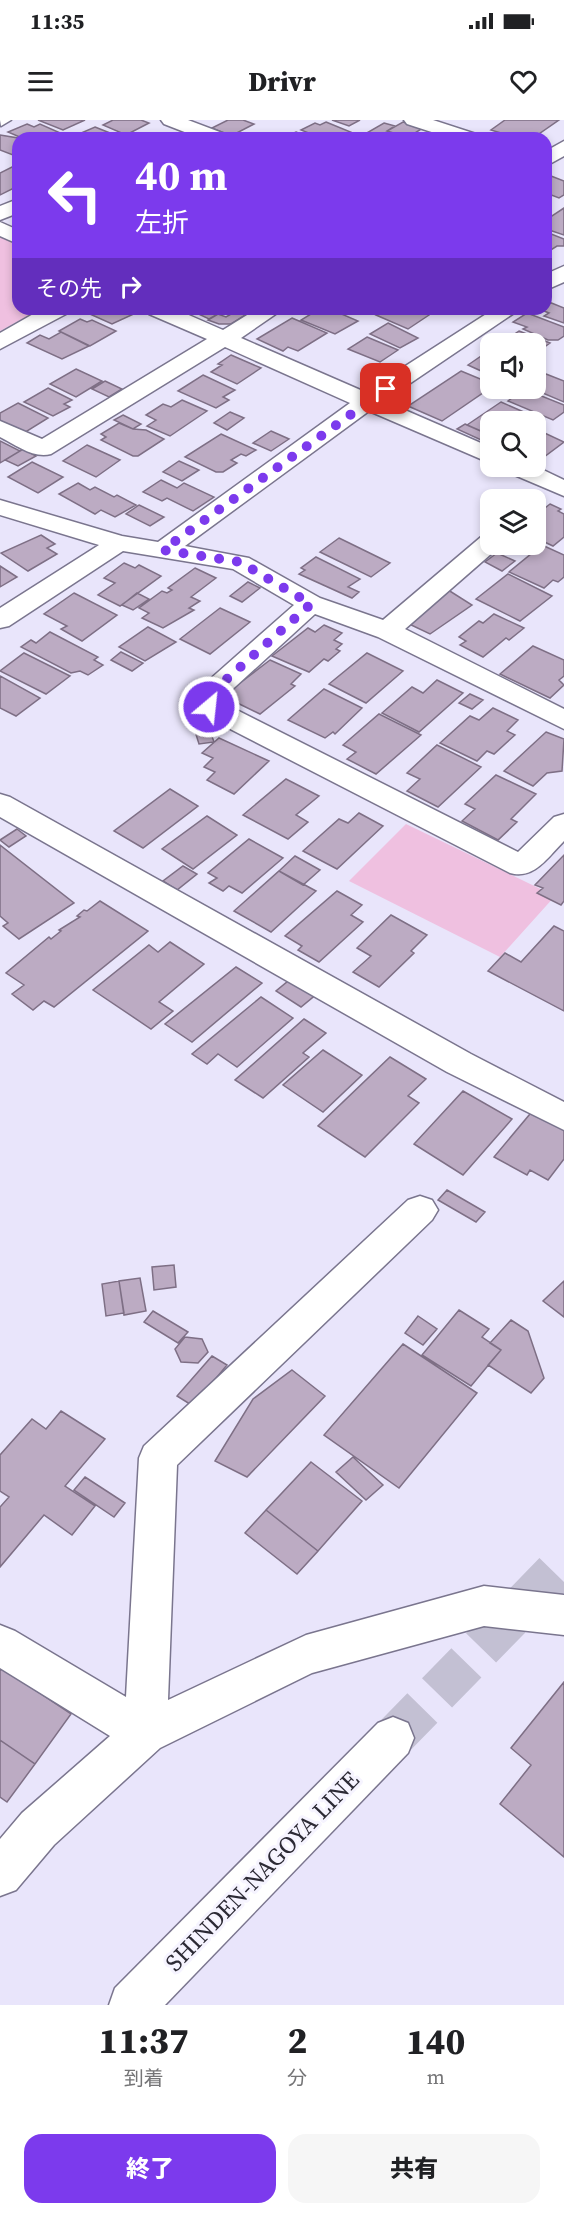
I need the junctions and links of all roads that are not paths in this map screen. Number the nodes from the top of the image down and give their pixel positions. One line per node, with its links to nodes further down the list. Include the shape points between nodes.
1 (414, 120): 4 (street)
2 (169, 125): 3 (street)
3 (195, 132)
4 (451, 132)
5 (564, 147): 6 (street)
6 (552, 157)
7 (47, 315): 12 (street)
8 (171, 315): 11 (street)
9 (262, 315): 11 (street)
10 (500, 315): 13 (street)
11 (224, 338): 13 (street); 14 (street, via 42,449)
12 (0, 342)
13 (368, 401): 15 (street); 21 (street)
14 (0, 428)
15 (480, 451)
16 (543, 477): 17 (street)
17 (562, 484): 18 (street)
18 (546, 496)
19 (0, 507): 20 (street)
20 (119, 543): 21 (street); 24 (street)
21 (163, 550): 23 (street, via 240,562)
22 (480, 551): 25 (street)
23 (311, 604): 25 (street); 28 (street, via 210,694 209,707 521,866)
24 (0, 620)
25 (387, 631): 26 (street)
26 (564, 720)
27 (0, 804): 29 (street, via 459,1063)
28 (564, 824)
29 (564, 1117)
30 (420, 1210): 33 (street, via 158,1458)
31 (564, 1615): 33 (street, via 483,1606 317,1652)
32 (0, 1645): 33 (street)
33 (145, 1732): 35 (street, via 38,1829)
34 (393, 1738): 36 (street, SHINDEN-NAGOYA LINE)
35 (0, 1874)
36 (132, 2005)

